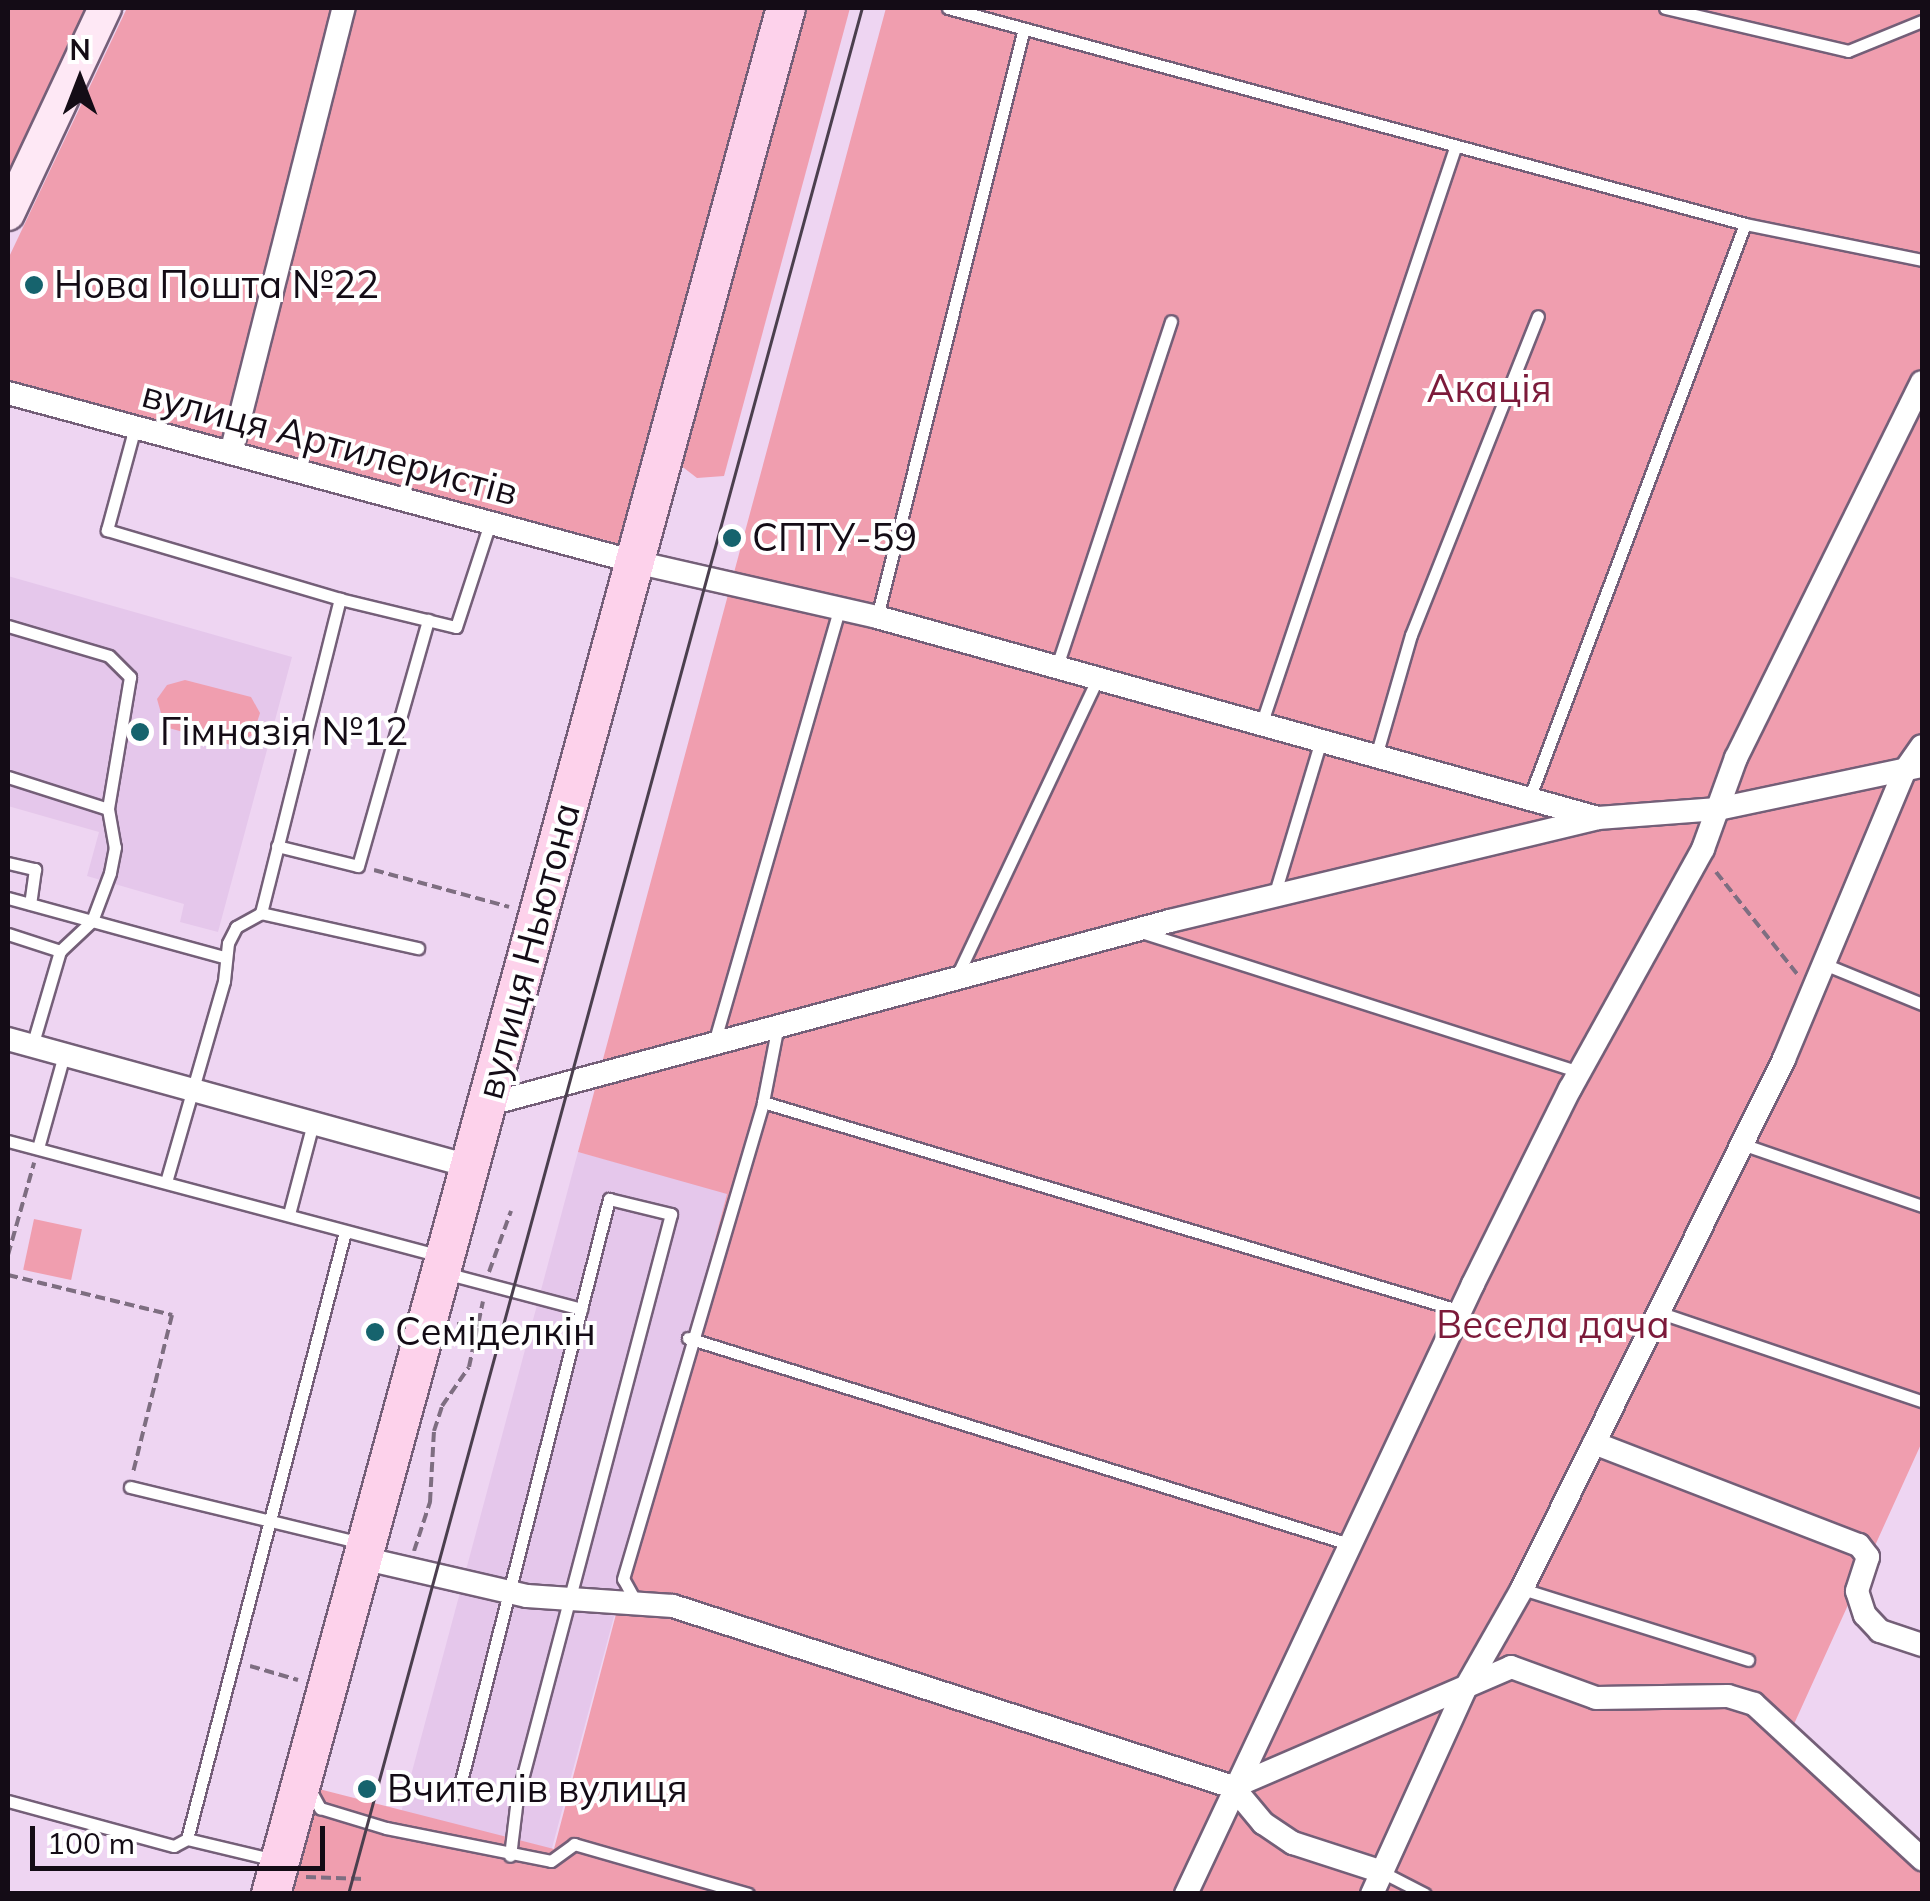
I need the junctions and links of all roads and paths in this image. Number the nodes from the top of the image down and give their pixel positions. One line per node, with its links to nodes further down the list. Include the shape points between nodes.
1 (105, 8): 9 (street)
2 (344, 8): 17 (street)
3 (786, 8): 19 (main road, вулиця Ньютона)
4 (948, 8): 7 (lane)
5 (1665, 8): 6 (lane, via 1848,52)
6 (1922, 21)
7 (1023, 32): 8 (lane); 22 (lane)
8 (1455, 148): 10 (lane); 27 (lane)
9 (8, 214)
10 (1745, 224): 11 (lane); 33 (lane)
11 (1922, 260)
12 (1538, 316): 30 (lane, via 1411,635)
13 (1171, 321): 25 (lane)
14 (1922, 382): 34 (street, via 1736,758)
15 (8, 392): 16 (street, вулиця Артилеристів)
16 (135, 427): 17 (street, вулиця Артилеристів); 20 (lane, via 108,530)
17 (232, 453): 18 (street, вулиця Артилеристів)
18 (490, 523): 19 (street, вулиця Артилеристів); 23 (lane, via 456,626)
19 (635, 562): 21 (street, вулиця Артилеристів); 45 (main road, вулиця Ньютона)
20 (340, 599): 23 (lane); 37 (lane)
21 (839, 609): 22 (street, вулиця Артилеристів); 58 (lane)
22 (877, 617): 25 (street, вулиця Артилеристів)
23 (428, 620): 40 (lane)
24 (8, 626): 35 (lane, via 109,656 128,672)
25 (1057, 666): 26 (street, вулиця Артилеристів)
26 (1098, 678): 27 (street, вулиця Артилеристів); 53 (lane)
27 (1262, 722): 28 (street, вулиця Артилеристів)
28 (1320, 740): 30 (street, вулиця Артилеристів); 41 (lane)
29 (1922, 746): 31 (street)
30 (1376, 756): 33 (street, вулиця Артилеристів)
31 (1914, 768): 34 (street); 52 (street)
32 (8, 777): 35 (lane)
33 (1529, 799): 36 (street, вулиця Артилеристів)
34 (1718, 808): 36 (street); 38 (street)
35 (108, 810): 46 (lane, via 115,847)
36 (1598, 818): 41 (street)
37 (277, 846): 40 (lane); 44 (lane)
38 (1703, 850): 54 (path, via 1798,976); 61 (street)
39 (8, 863): 43 (lane, via 35,869)
40 (358, 866): 45 (path)
41 (1274, 896): 47 (street)
42 (8, 898): 43 (lane)
43 (30, 904): 46 (lane)
44 (261, 914): 49 (lane); 51 (lane, via 236,927)
45 (538, 914): 64 (main road, вулиця Ньютона)
46 (92, 921): 50 (lane); 51 (lane)
47 (1135, 930): 53 (street); 61 (lane)
48 (8, 934): 50 (lane)
49 (418, 948)
50 (60, 951): 59 (lane)
51 (224, 957): 62 (lane, via 224,981)
52 (1824, 964): 54 (street); 55 (lane)
53 (956, 978): 56 (street)
54 (1808, 1002): 67 (street)
55 (1922, 1004)
56 (778, 1026): 58 (street); 63 (lane)
57 (8, 1039): 59 (street)
58 (714, 1043): 64 (street)
59 (32, 1046): 60 (street)
60 (64, 1055): 62 (street); 68 (lane)
61 (1580, 1072): 80 (street)
62 (195, 1091): 65 (street); 70 (lane)
63 (762, 1102): 80 (lane); 82 (lane)
64 (486, 1105): 69 (main road, вулиця Ньютона)
65 (314, 1123): 69 (street); 73 (lane)
66 (8, 1140): 68 (lane)
67 (1741, 1144): 71 (lane); 81 (street)
68 (38, 1148): 70 (lane); 75 (path)
69 (470, 1166): 76 (main road, вулиця Ньютона)
70 (166, 1182): 73 (lane)
71 (1922, 1206)
72 (511, 1211): 78 (path)
73 (290, 1214): 74 (lane)
74 (345, 1232): 76 (lane); 86 (lane)
75 (8, 1256)
76 (443, 1264): 78 (lane); 88 (main road, вулиця Ньютона)
77 (8, 1275): 85 (path, via 172,1314)
78 (486, 1284): 79 (lane); 89 (path, via 468,1367 434,1431 424,1534)
79 (580, 1309): 91 (lane); 92 (lane, via 609,1198 671,1214)
80 (1461, 1311): 87 (street)
81 (1658, 1312): 83 (lane); 84 (street)
82 (688, 1338): 87 (lane); 93 (lane, via 623,1579)
83 (1921, 1401)
84 (1594, 1443): 90 (street); 94 (street, via 1859,1545 1868,1558 1857,1592 1865,1615 1880,1631)
85 (130, 1487): 86 (lane)
86 (269, 1521): 88 (lane); 96 (lane)
87 (1352, 1545): 100 (street)
88 (364, 1551): 89 (street); 97 (main road, вулиця Ньютона)
89 (404, 1568): 91 (street)
90 (1522, 1588): 95 (lane); 98 (street)
91 (509, 1592): 92 (street); 101 (lane)
92 (569, 1602): 93 (street); 104 (lane, via 517,1798)
93 (636, 1602): 100 (street, via 673,1606)
94 (1922, 1644)
95 (1748, 1660)
96 (233, 1661): 97 (path); 103 (lane)
97 (327, 1688): 99 (main road, вулиця Ньютона)
98 (1465, 1689): 100 (street); 105 (street, via 1512,1667 1596,1698 1728,1696 1754,1704); 108 (street)
99 (302, 1777): 104 (lane, via 320,1808); 106 (main road, вулиця Ньютона)
100 (1233, 1788): 108 (street, via 1293,1843); 110 (street)
101 (458, 1793)
102 (8, 1801): 103 (lane, via 174,1846)
103 (187, 1838): 106 (lane)
104 (510, 1856): 109 (lane, via 551,1861 574,1844)
105 (1922, 1859)
106 (276, 1875): 107 (path)
107 (365, 1879)
108 (1377, 1883): 111 (lane)
109 (748, 1894)
110 (1186, 1894)
111 (1425, 1894)

